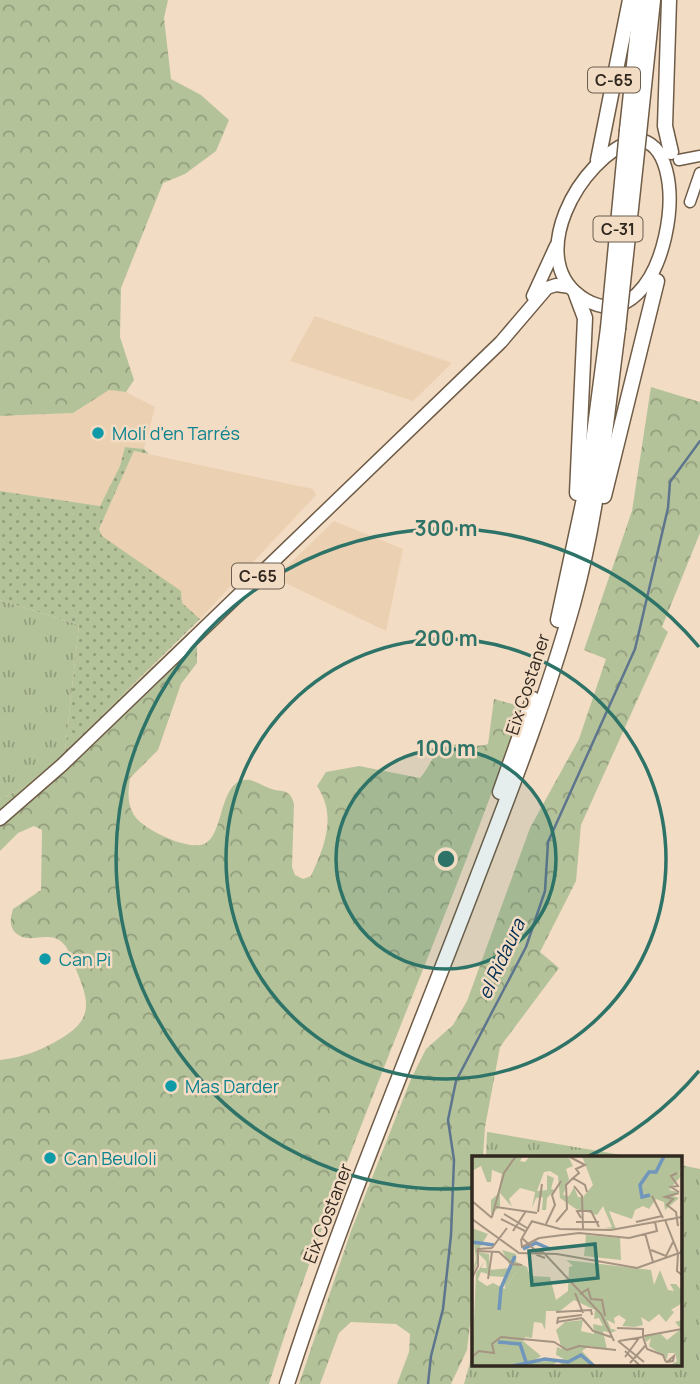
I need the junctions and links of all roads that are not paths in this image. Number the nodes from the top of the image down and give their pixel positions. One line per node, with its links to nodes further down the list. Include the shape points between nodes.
1 (630, 0): 8 (highway, C-65)
2 (642, 0): 5 (highway, Eix Costaner / C-31)
3 (653, 0): 5 (highway, Eix Costaner / C-31)
4 (669, 0): 6 (highway, C-65, via 665,126)
5 (633, 132): 17 (highway, Eix Costaner / C-31, bridge, via 598,482)
6 (675, 156): 7 (street); 8 (main road, C-65, via 648,140 635,140); 10 (main road, C-65, via 686,173)
7 (700, 156)
8 (598, 160): 12 (main road, C-65, via 572,197)
9 (700, 173): 10 (street)
10 (690, 202): 11 (main road, C-65)
11 (689, 218)
12 (559, 239): 15 (main road, C-65, via 559,258); 16 (main road, C-65)
13 (671, 262): 14 (main road)
14 (657, 281): 15 (main road, via 618,306 601,306); 17 (highway, via 592,549)
15 (573, 290): 16 (main road, C-65, via 556,285 547,288); 17 (highway, via 585,318)
16 (516, 324): 18 (main road, C-65, via 156,675)
17 (574, 577): 19 (highway, Eix Costaner / C-31, via 476,861); 20 (highway, Eix Costaner / C-31, via 524,757 344,1219)
18 (0, 819)
19 (278, 1384)
20 (286, 1384)

